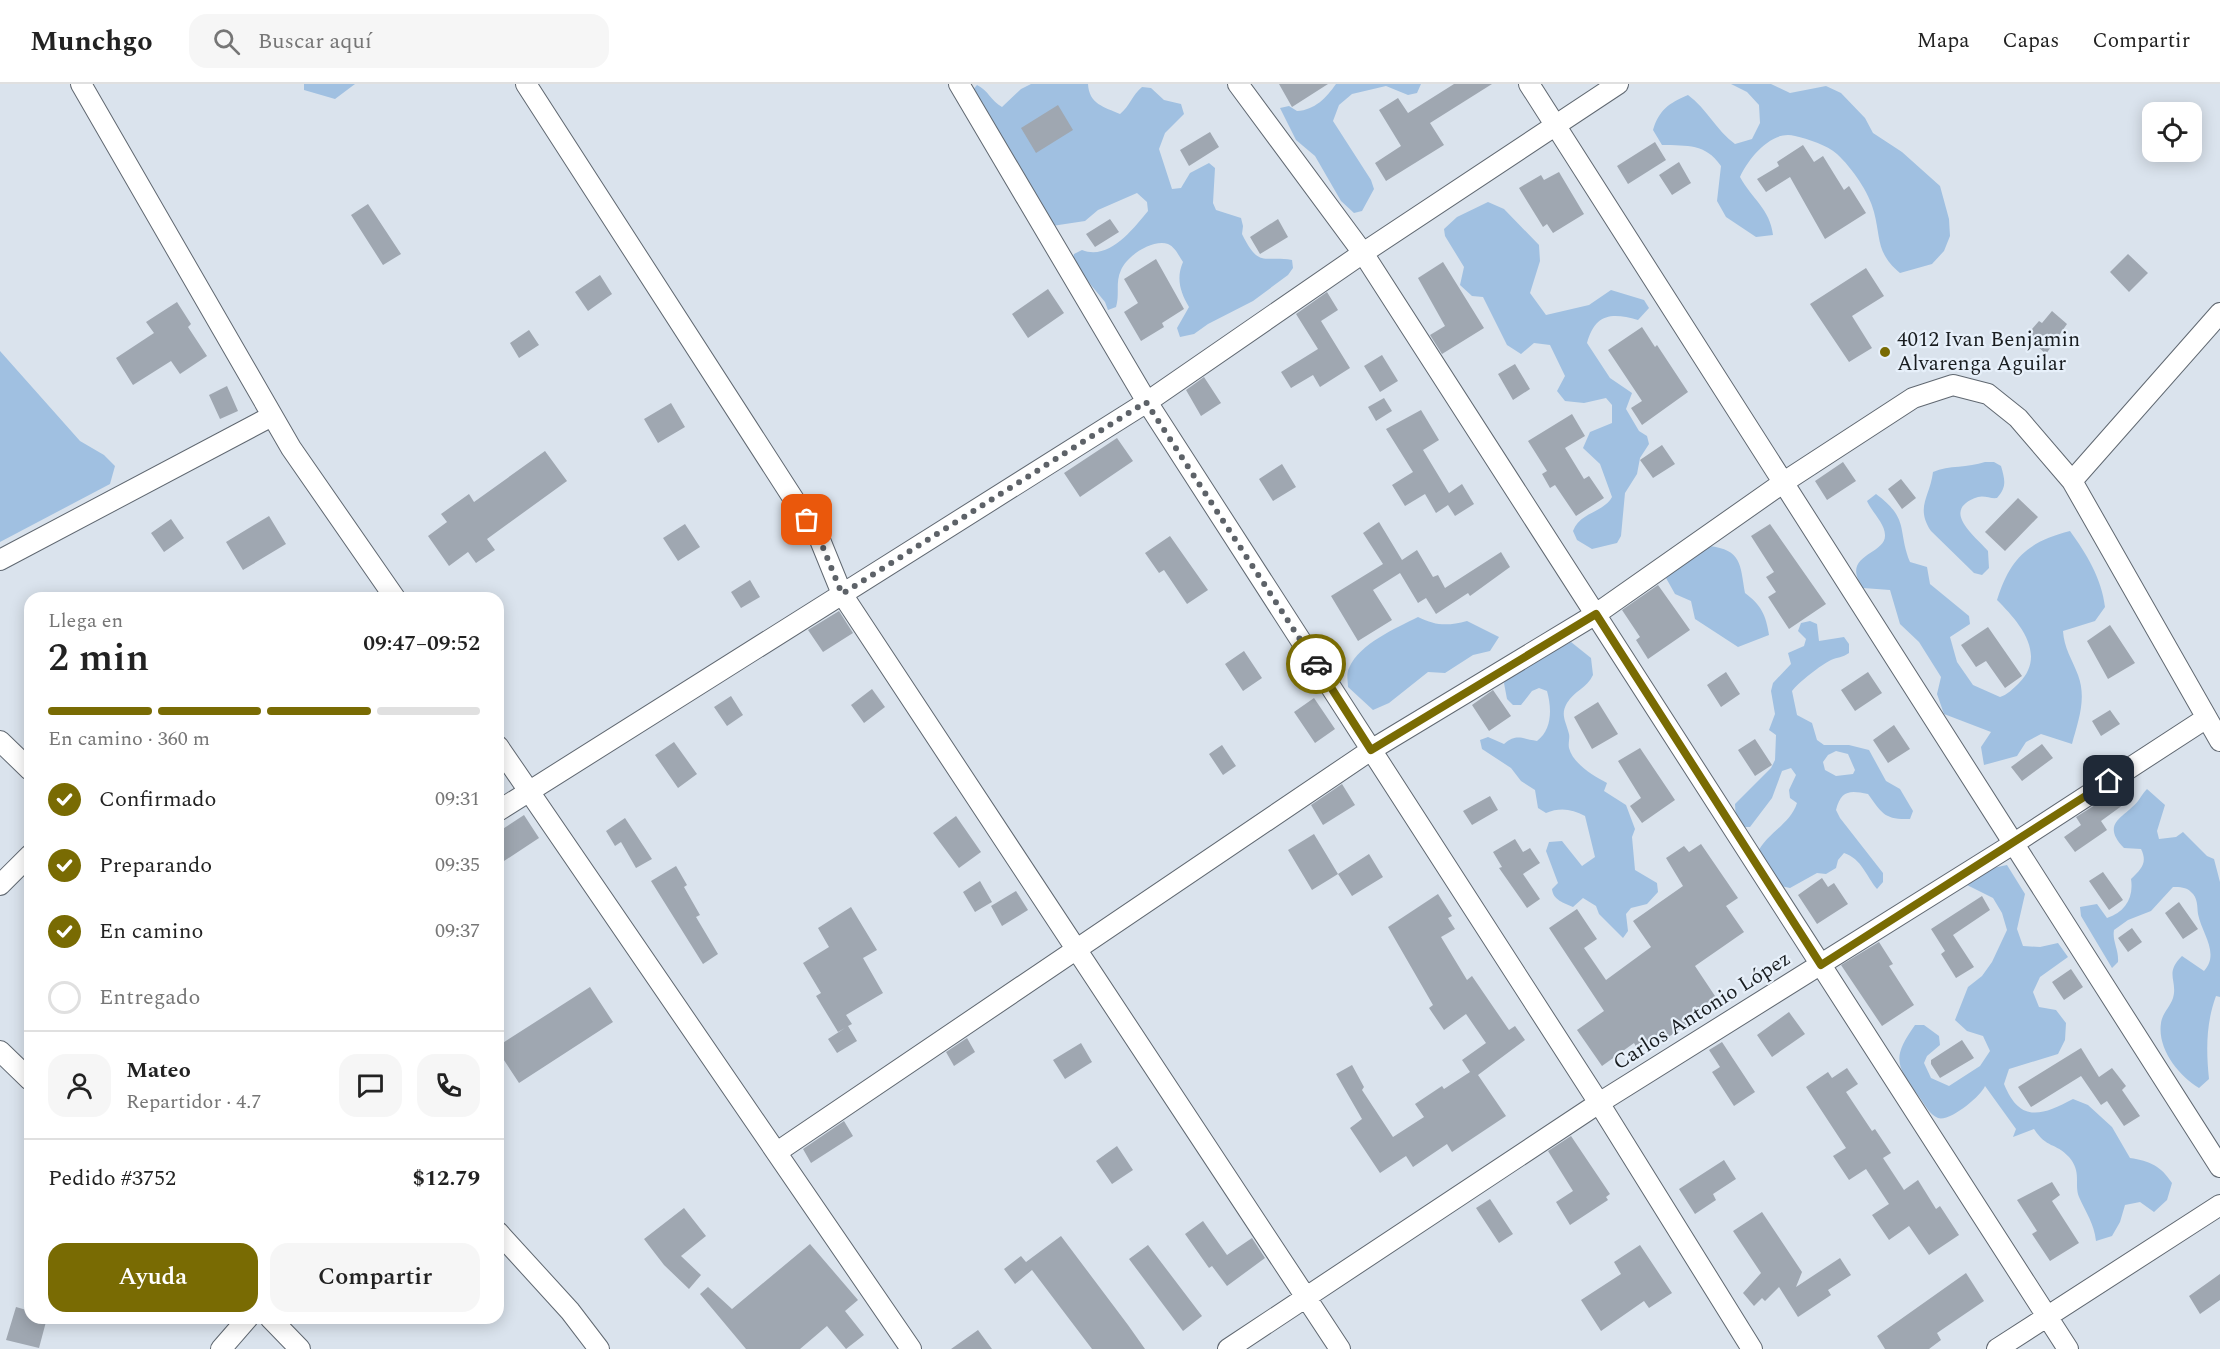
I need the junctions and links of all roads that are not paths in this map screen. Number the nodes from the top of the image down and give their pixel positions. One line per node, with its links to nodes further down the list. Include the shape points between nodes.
1 (81, 84): 11 (street)
2 (526, 84): 16 (street, via 820,540)
3 (959, 84): 10 (street)
4 (1238, 84): 8 (street)
5 (1529, 84): 7 (street)
6 (1618, 84): 7 (street)
7 (1556, 127): 8 (street); 13 (street)
8 (1363, 253): 10 (street); 17 (street)
9 (2220, 313): 12 (street)
10 (1146, 402): 16 (street); 21 (street)
11 (272, 416): 14 (street); 15 (street)
12 (2072, 481): 13 (street, via 2018,418 1988,394 1953,386 1913,398); 18 (street)
13 (1784, 482): 17 (street); 26 (street)
14 (0, 560)
15 (391, 592)
16 (842, 594): 24 (street); 29 (street)
17 (1596, 614): 21 (street); 30 (street)
18 (2205, 719): 20 (street); 26 (street, Carlos Antonio López)
19 (0, 741): 23 (street)
20 (2220, 741)
21 (1371, 750): 29 (street); 33 (street)
22 (504, 755): 24 (street)
23 (24, 764)
24 (529, 791): 25 (street); 34 (street)
25 (504, 807)
26 (2013, 843): 30 (street, Carlos Antonio López); 35 (street)
27 (24, 861): 28 (street)
28 (0, 885)
29 (1077, 948): 34 (street); 38 (street)
30 (1821, 965): 33 (street, Carlos Antonio López); 39 (street)
31 (0, 1051): 32 (street)
32 (24, 1074)
33 (1599, 1103): 38 (street, Carlos Antonio López); 50 (street)
34 (777, 1152): 42 (street)
35 (2220, 1167)
36 (2220, 1205): 39 (street)
37 (504, 1239): 45 (street)
38 (1306, 1297): 48 (street, Carlos Antonio López); 49 (street)
39 (2046, 1316): 51 (street); 52 (street)
40 (243, 1324): 43 (street)
41 (276, 1324): 44 (street)
42 (900, 1330): 46 (street); 47 (street)
43 (221, 1349)
44 (300, 1349)
45 (599, 1349)
46 (894, 1349)
47 (911, 1349)
48 (1228, 1349)
49 (1340, 1349)
50 (1752, 1349)
51 (1997, 1349)
52 (2068, 1349)

